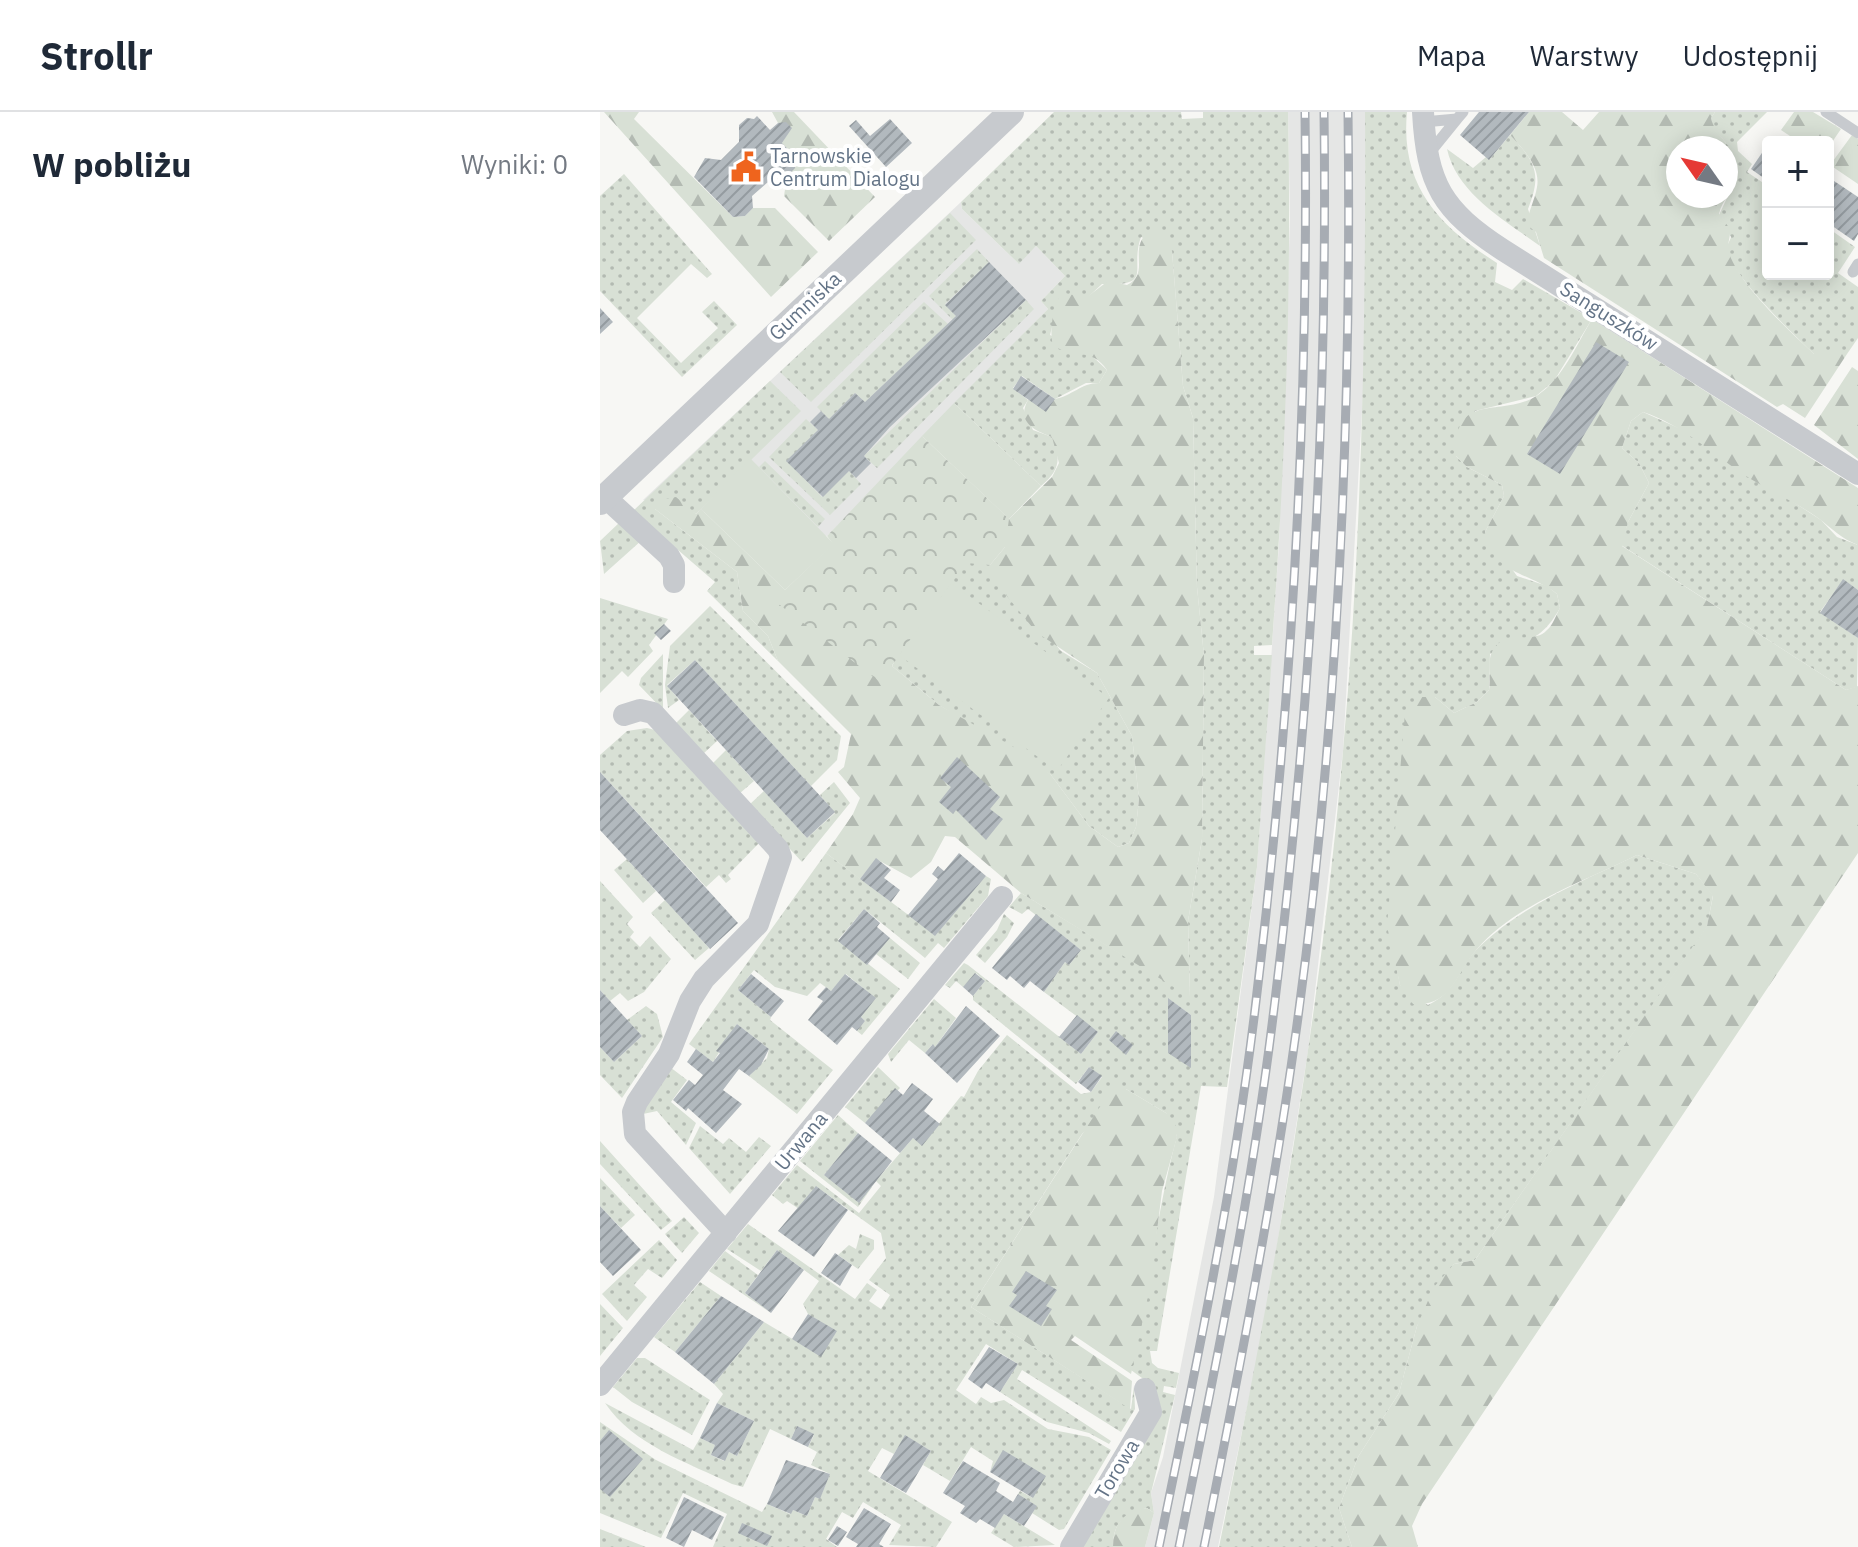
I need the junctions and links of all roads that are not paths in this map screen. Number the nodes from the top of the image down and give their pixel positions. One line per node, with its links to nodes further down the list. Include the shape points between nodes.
1 (1011, 112): 8 (street, Gumniska)
2 (1826, 112): 5 (lane)
3 (1460, 115): 4 (lane); 6 (lane)
4 (1423, 117): 6 (street, Sanguszków)
5 (1858, 133)
6 (1427, 156): 7 (street, Sanguszków, via 1453,213 1479,234)
7 (1858, 474)
8 (602, 499): 9 (street, via 669,556)
9 (674, 582)
10 (624, 715): 12 (street, via 653,713 781,857 758,924 697,988 669,1054 633,1112 635,1134)
11 (1002, 897): 12 (street, Urwana)
12 (726, 1233): 13 (street, Urwana)
13 (600, 1385)
14 (1145, 1389): 15 (street, Torowa, via 1151,1412)
15 (1071, 1547)

